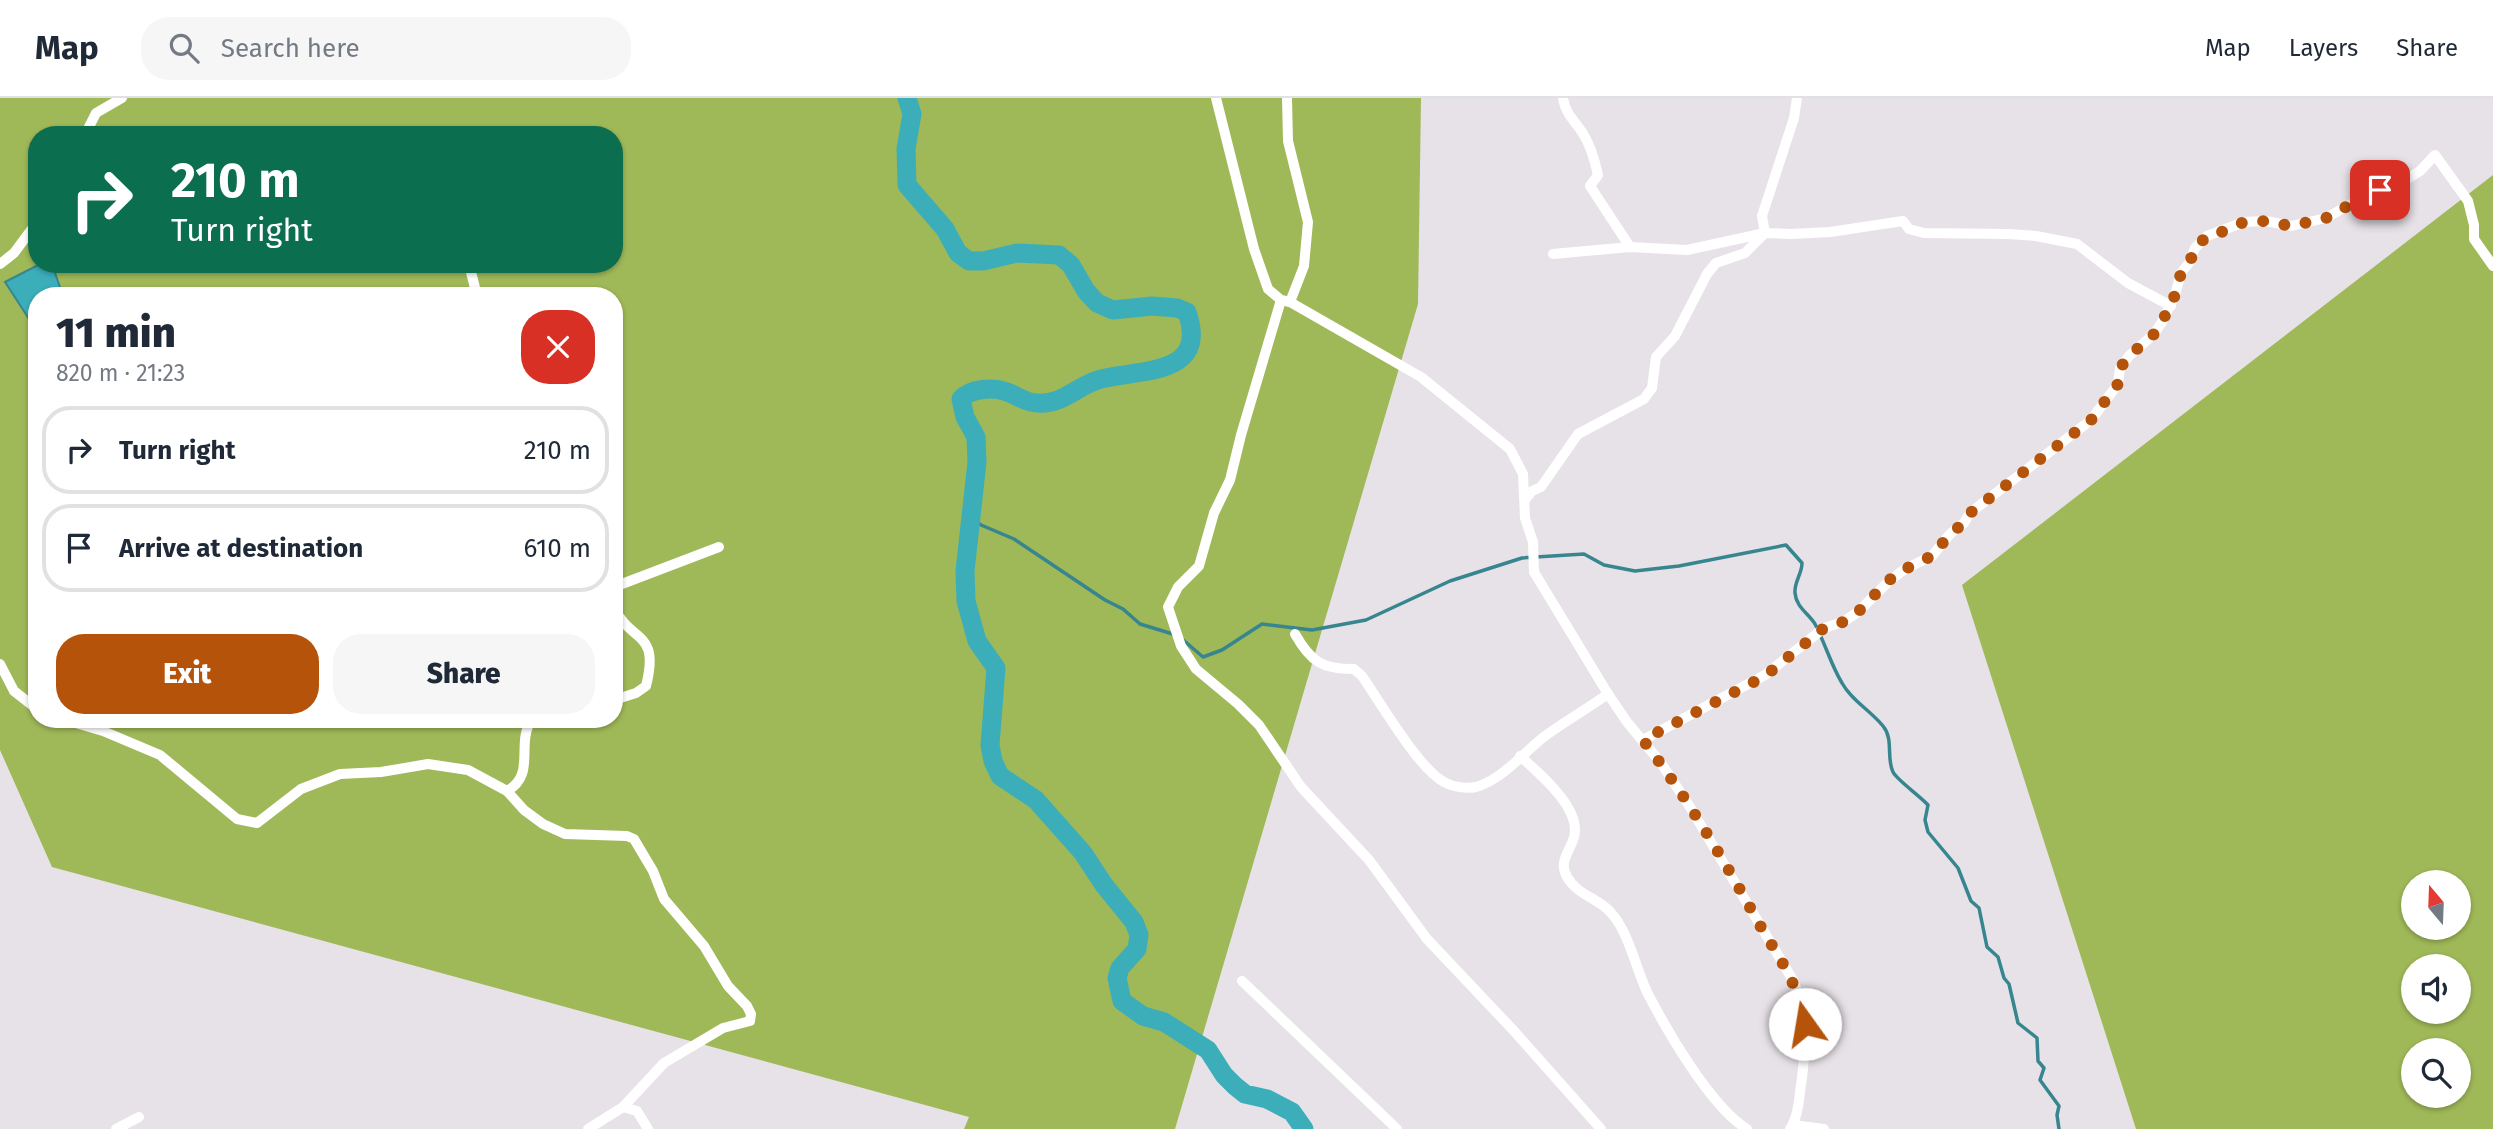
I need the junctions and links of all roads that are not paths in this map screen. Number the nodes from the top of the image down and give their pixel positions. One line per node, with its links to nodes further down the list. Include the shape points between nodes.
1 (122, 98): 6 (street, via 96,113)
2 (1216, 98): 13 (street, via 1254,249 1268,289)
3 (1287, 98): 13 (street, via 1288,141 1308,222 1304,266)
4 (1563, 98): 9 (street, via 1564,110 1584,134 1594,160 1598,175 1590,186)
5 (1797, 98): 7 (street, via 1762,216)
6 (90, 126)
7 (1765, 233): 9 (street, via 1687,250); 14 (street, via 1817,233 1903,222 1924,233 2061,240 2077,244 2128,283); 15 (street, via 1745,253 1716,263 1707,274 1675,335 1656,357 1652,388 1644,398 1578,435 1541,487)
8 (28, 234): 11 (street)
9 (1630, 247): 10 (street)
10 (1553, 254)
11 (0, 264)
12 (2493, 266): 14 (street, via 2474,239 2468,201 2435,155 2399,184 2367,195 2326,218 2291,226 2244,222 2207,236 2181,273)
13 (1286, 301): 15 (street, via 1421,377 1510,449 1523,474); 37 (street, via 1199,566 1178,587 1168,607 1178,640 1196,669 1259,725 1301,787 1369,860 1427,939)
14 (2171, 306): 26 (street, via 2154,334 2120,368 2118,384 2091,420 1970,513 1932,556 1888,581 1858,612 1824,628 1765,676)
15 (1525, 500): 21 (street, via 1534,572)
16 (719, 547): 17 (street)
17 (623, 584)
18 (623, 618): 22 (street, via 646,643 650,663 646,686)
19 (1295, 634): 27 (street, via 1313,660 1338,670 1354,669 1362,676 1416,756 1444,783 1477,786)
20 (0, 664): 23 (street, via 14,691)
21 (1608, 694): 26 (street); 27 (street)
22 (623, 697)
23 (28, 702)
24 (93, 728): 28 (street, via 160,755 247,823 257,823 301,789 340,774 428,764 468,769)
25 (527, 728): 28 (street, via 523,773 518,785)
26 (1643, 740): 32 (street, via 1690,807 1794,982 1802,1004 1807,1051)
27 (1520, 756): 38 (street, via 1560,795 1574,824 1574,837 1564,858 1567,877 1612,913 1647,992 1685,1055 1723,1110)
28 (507, 791): 30 (street, via 524,810 565,834 635,839 664,900 705,946 720,976 751,1014 750,1021 723,1028 664,1063)
29 (1242, 981): 36 (street)
30 (623, 1107): 34 (street); 35 (street, via 637,1111)
31 (139, 1117): 33 (street)
32 (1792, 1127): 39 (street)
33 (116, 1129)
34 (588, 1129)
35 (648, 1129)
36 (1397, 1129)
37 (1601, 1129)
38 (1747, 1129)
39 (1824, 1129)

